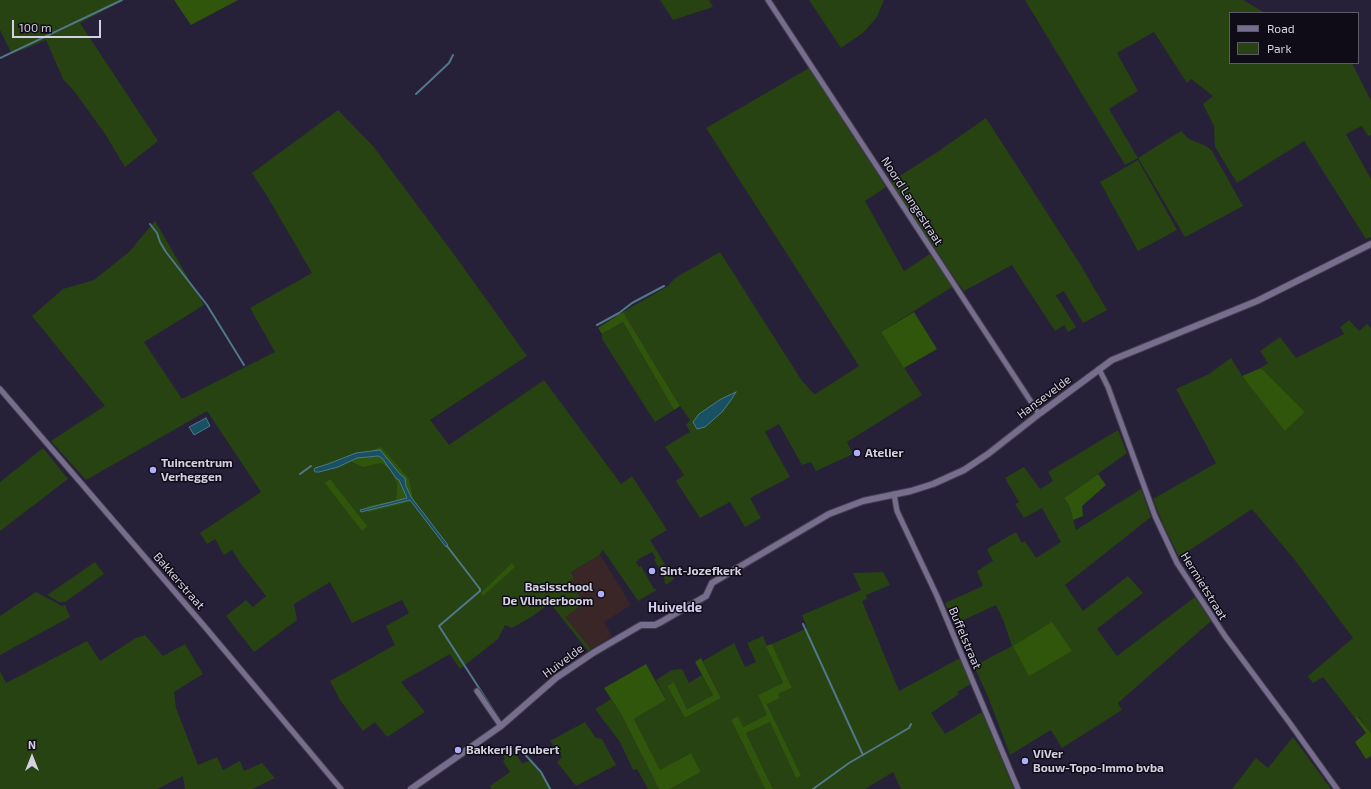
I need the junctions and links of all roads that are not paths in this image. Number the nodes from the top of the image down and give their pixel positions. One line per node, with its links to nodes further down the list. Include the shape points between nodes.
1 (768, 0): 5 (street, Noord Langestraat)
2 (1371, 244): 3 (street, Hansevelde, via 1281,290 1124,355)
3 (1099, 369): 5 (street, Hansevelde); 13 (street, Hermietstraat, via 1108,387 1155,516 1177,562 1224,636)
4 (0, 389): 10 (street, Bakkerstraat)
5 (1039, 414): 6 (street, Hansevelde, via 964,470 933,484)
6 (894, 494): 7 (street, Hansevelde, via 863,501 836,511); 12 (street, Buffelstraat, via 897,511 937,596)
7 (734, 570): 9 (street, Huivelde, via 712,583 706,596 661,622 641,625 567,670)
8 (478, 691): 9 (street)
9 (501, 726): 11 (street, Huivelde)
10 (341, 789)
11 (411, 789)
12 (1018, 789)
13 (1336, 789)

